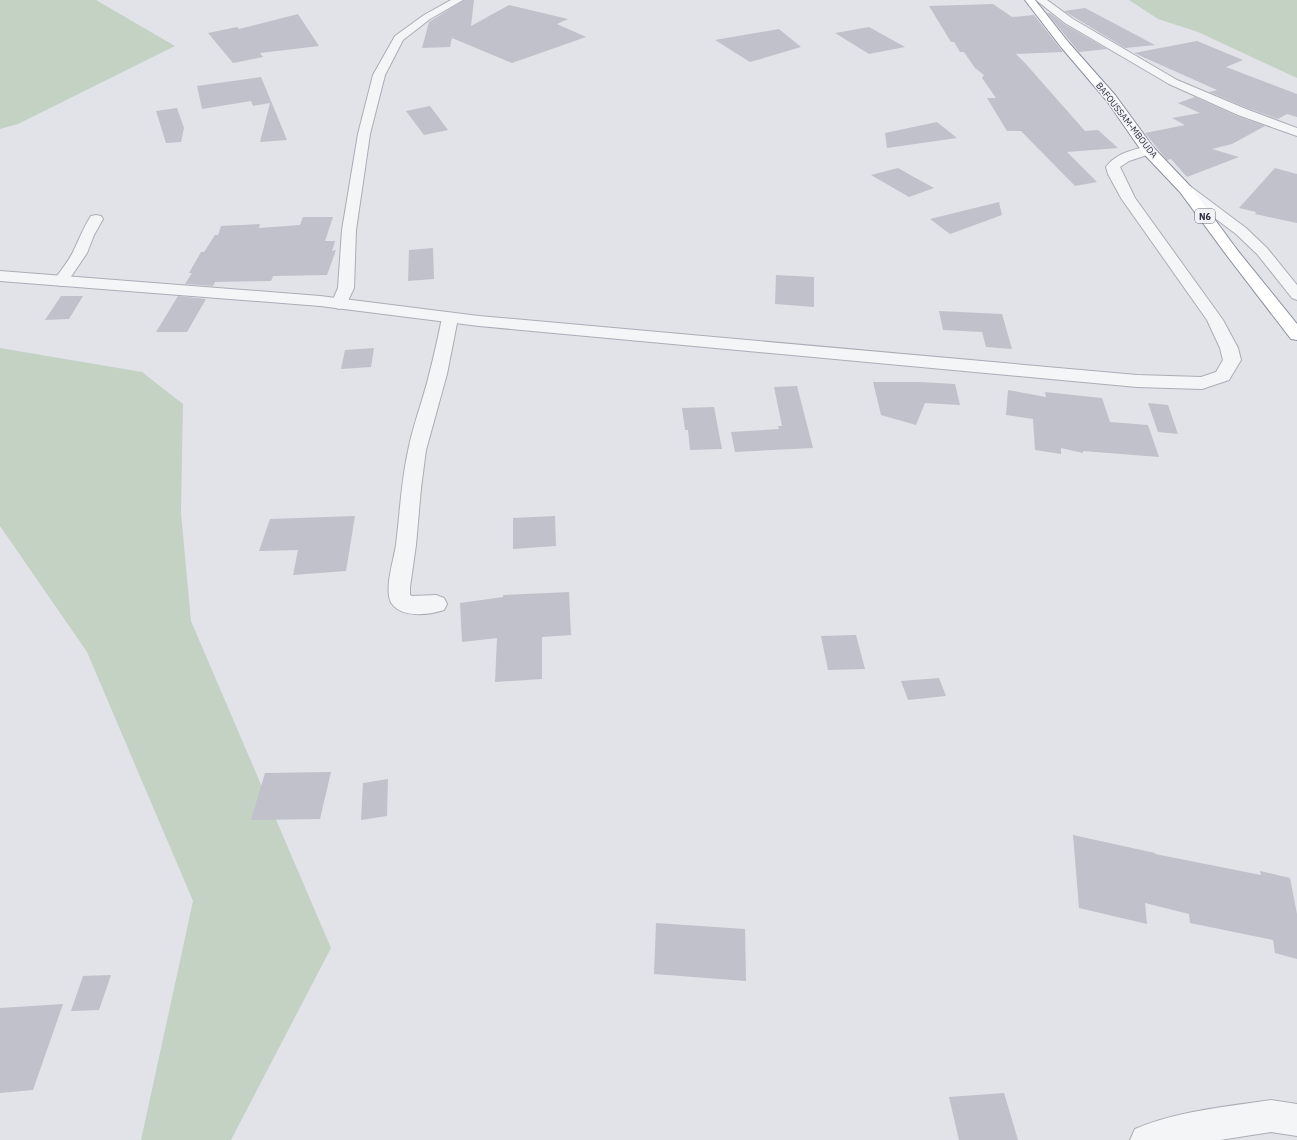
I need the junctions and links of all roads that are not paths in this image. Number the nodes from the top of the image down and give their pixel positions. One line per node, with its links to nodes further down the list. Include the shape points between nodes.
1 (458, 0): 5 (street)
2 (1030, 0): 7 (highway, BAFOUSSAM-MBOUDA / N6, via 1111,98)
3 (1041, 0): 6 (street, via 1069,21 1173,82 1242,112)
4 (435, 2): 5 (street)
5 (430, 15): 13 (street, via 399,38 379,75 364,134 349,230 346,288)
6 (1297, 132)
7 (1148, 150): 8 (highway, BAFOUSSAM-MBOUDA / N6); 14 (street, via 1117,162 1114,167 1115,174 1128,198 1215,320 1229,348 1232,360 1228,369 1223,376 1213,380 1190,383 1094,378)
8 (1185, 189): 12 (street, via 1241,231); 15 (highway, BAFOUSSAM-MBOUDA / N6)
9 (96, 219): 11 (street, via 80,253)
10 (0, 276): 11 (street)
11 (61, 281): 13 (street)
12 (1297, 295)
13 (339, 304): 14 (street)
14 (450, 318): 16 (street, via 417,450 399,587 400,600 408,605)
15 (1297, 335)
16 (436, 604)
17 (1297, 1120): 18 (street, via 1271,1116 1187,1128)
18 (1146, 1140)

